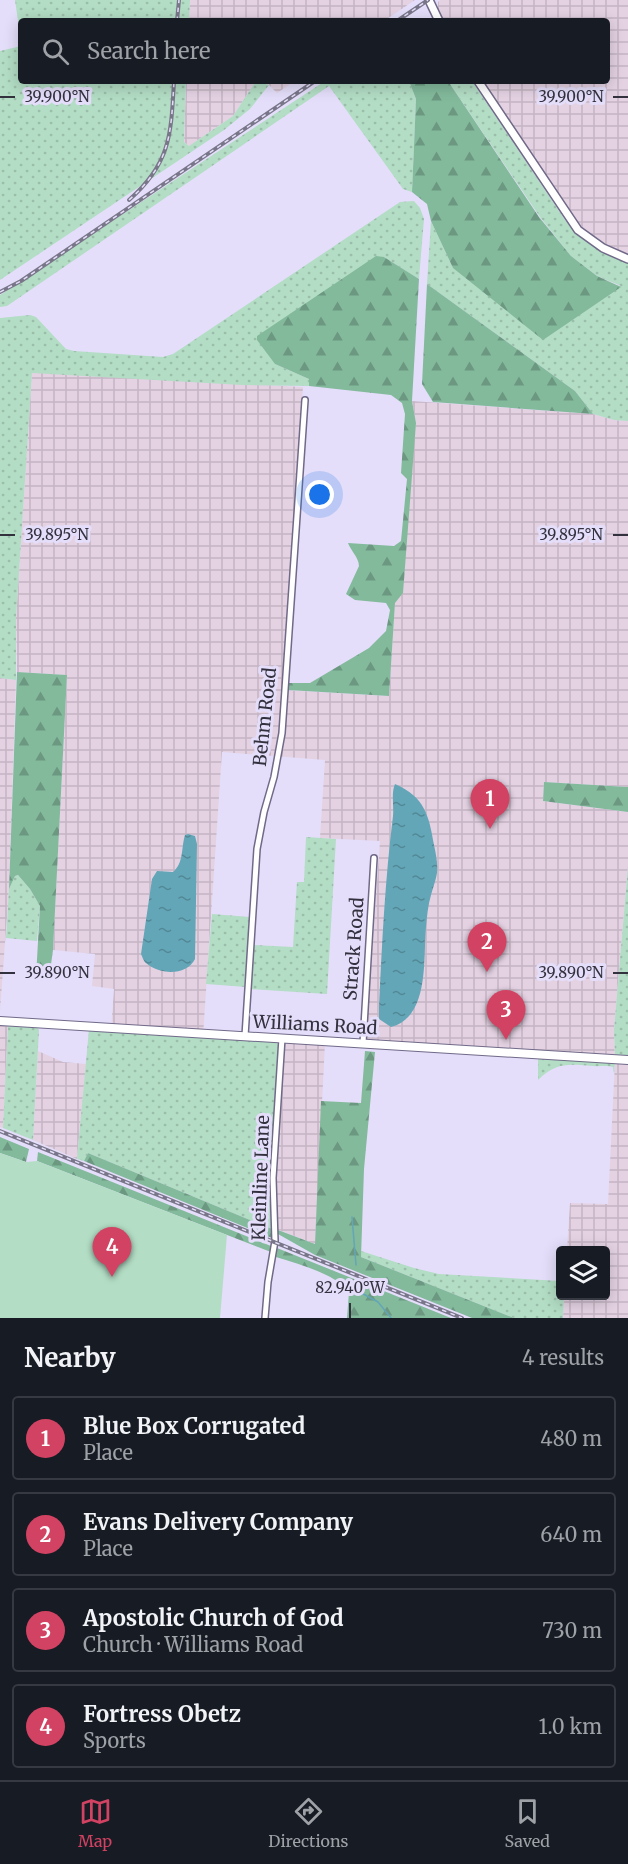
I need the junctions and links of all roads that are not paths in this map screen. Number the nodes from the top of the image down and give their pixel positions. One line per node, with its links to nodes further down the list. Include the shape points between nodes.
1 (429, 0): 2 (street)
2 (438, 18)
3 (479, 84): 4 (street, via 578,230 603,248)
4 (628, 259)
5 (305, 400): 8 (street, Behm Road, via 282,733 257,849)
6 (374, 858): 10 (street, Strack Road)
7 (0, 1021): 8 (main road, Williams Road)
8 (245, 1036): 9 (main road, Williams Road)
9 (282, 1038): 10 (main road, Williams Road); 12 (street, Kleinline Lane, via 273,1178 275,1241)
10 (363, 1043): 11 (main road, Williams Road)
11 (628, 1060)
12 (265, 1318)

